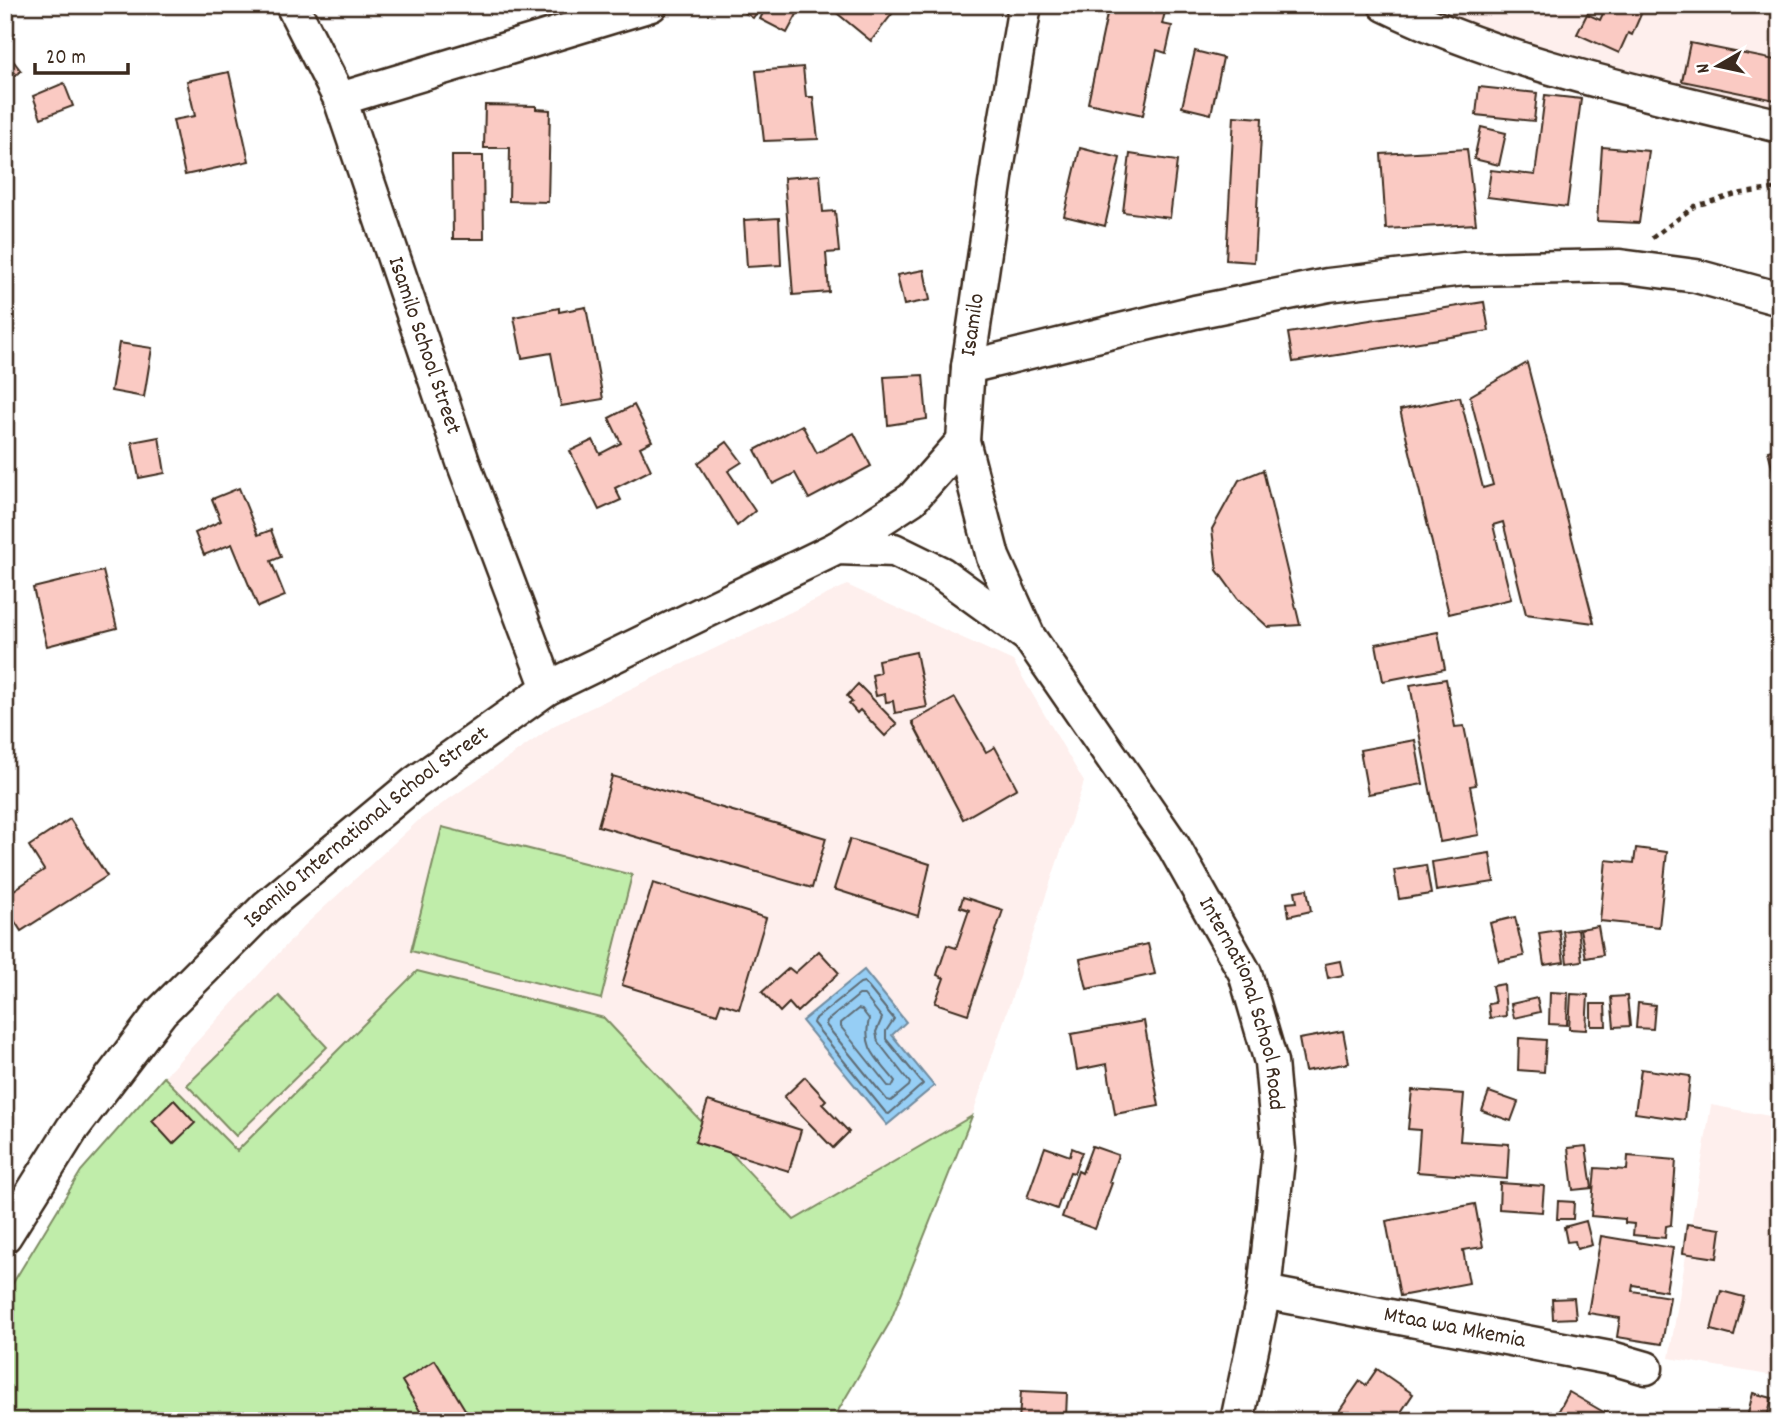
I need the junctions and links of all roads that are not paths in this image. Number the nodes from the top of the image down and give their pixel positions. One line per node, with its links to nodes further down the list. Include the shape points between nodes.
1 (292, 5): 5 (street, Isamilo School Street)
2 (651, 5): 5 (street)
3 (1025, 5): 8 (street, Isamilo)
4 (1385, 5): 6 (street, via 1418,22 1534,64)
5 (340, 99): 12 (street, Isamilo School Street, via 463,462)
6 (1780, 126)
7 (1780, 299): 8 (street, via 1696,276 1620,266 1464,268 1328,285)
8 (968, 367): 9 (street, Isamilo)
9 (963, 441): 10 (street, Isamilo International School Street, via 912,499); 11 (street, Isamilo, via 993,557)
10 (837, 548): 11 (street, Isamilo International School Street, via 894,550 941,573); 12 (street, Isamilo International School Street)
11 (1029, 637): 14 (street, International School Road, via 1174,847 1245,973 1271,1062 1279,1150)
12 (548, 688): 13 (street, Isamilo International School Street, via 415,783 266,907 161,1012 72,1129)
13 (5, 1236)
14 (1264, 1292): 15 (street, Mtaa wa Mkemia); 16 (street, International School Road)
15 (1646, 1368)
16 (1237, 1421)

